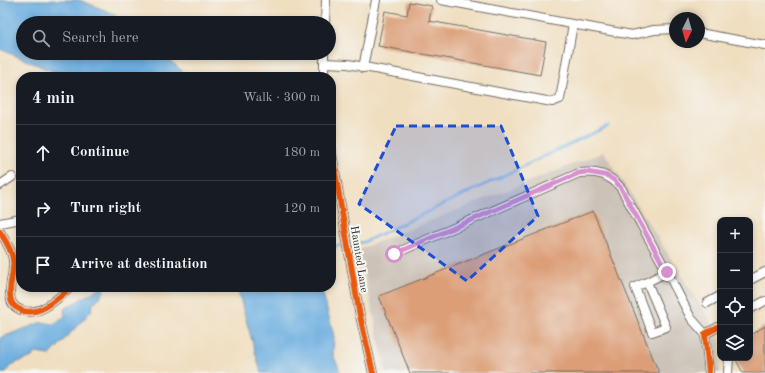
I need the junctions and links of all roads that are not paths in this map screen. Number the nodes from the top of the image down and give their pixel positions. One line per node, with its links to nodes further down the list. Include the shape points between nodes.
1 (326, 0): 4 (street)
2 (376, 0): 10 (street)
3 (441, 0): 5 (street)
4 (325, 16)
5 (573, 24): 6 (street, via 632,35); 10 (street, via 560,99 552,102)
6 (669, 29)
7 (705, 34): 8 (street)
8 (765, 45)
9 (324, 63): 10 (street, via 348,64); 11 (street)
10 (363, 68)
11 (324, 72)
12 (336, 176): 31 (street, Haunted Lane, via 359,311)
13 (12, 177): 14 (street)
14 (0, 185)
15 (16, 220): 16 (street)
16 (0, 224)
17 (0, 232): 23 (street, via 13,260 10,299 15,307 32,312 54,301)
18 (394, 254): 19 (street, via 586,172 608,176 621,188)
19 (667, 272): 22 (street); 29 (street, via 691,318)
20 (765, 272): 21 (street)
21 (753, 278)
22 (648, 282): 22 (street, via 666,327 652,332 635,287)
23 (65, 292)
24 (717, 298): 26 (street)
25 (765, 301): 27 (street)
26 (707, 303)
27 (753, 308)
28 (717, 328): 29 (street)
29 (705, 334): 32 (street)
30 (729, 361): 33 (street)
31 (373, 373)
32 (709, 373)
33 (728, 373)

